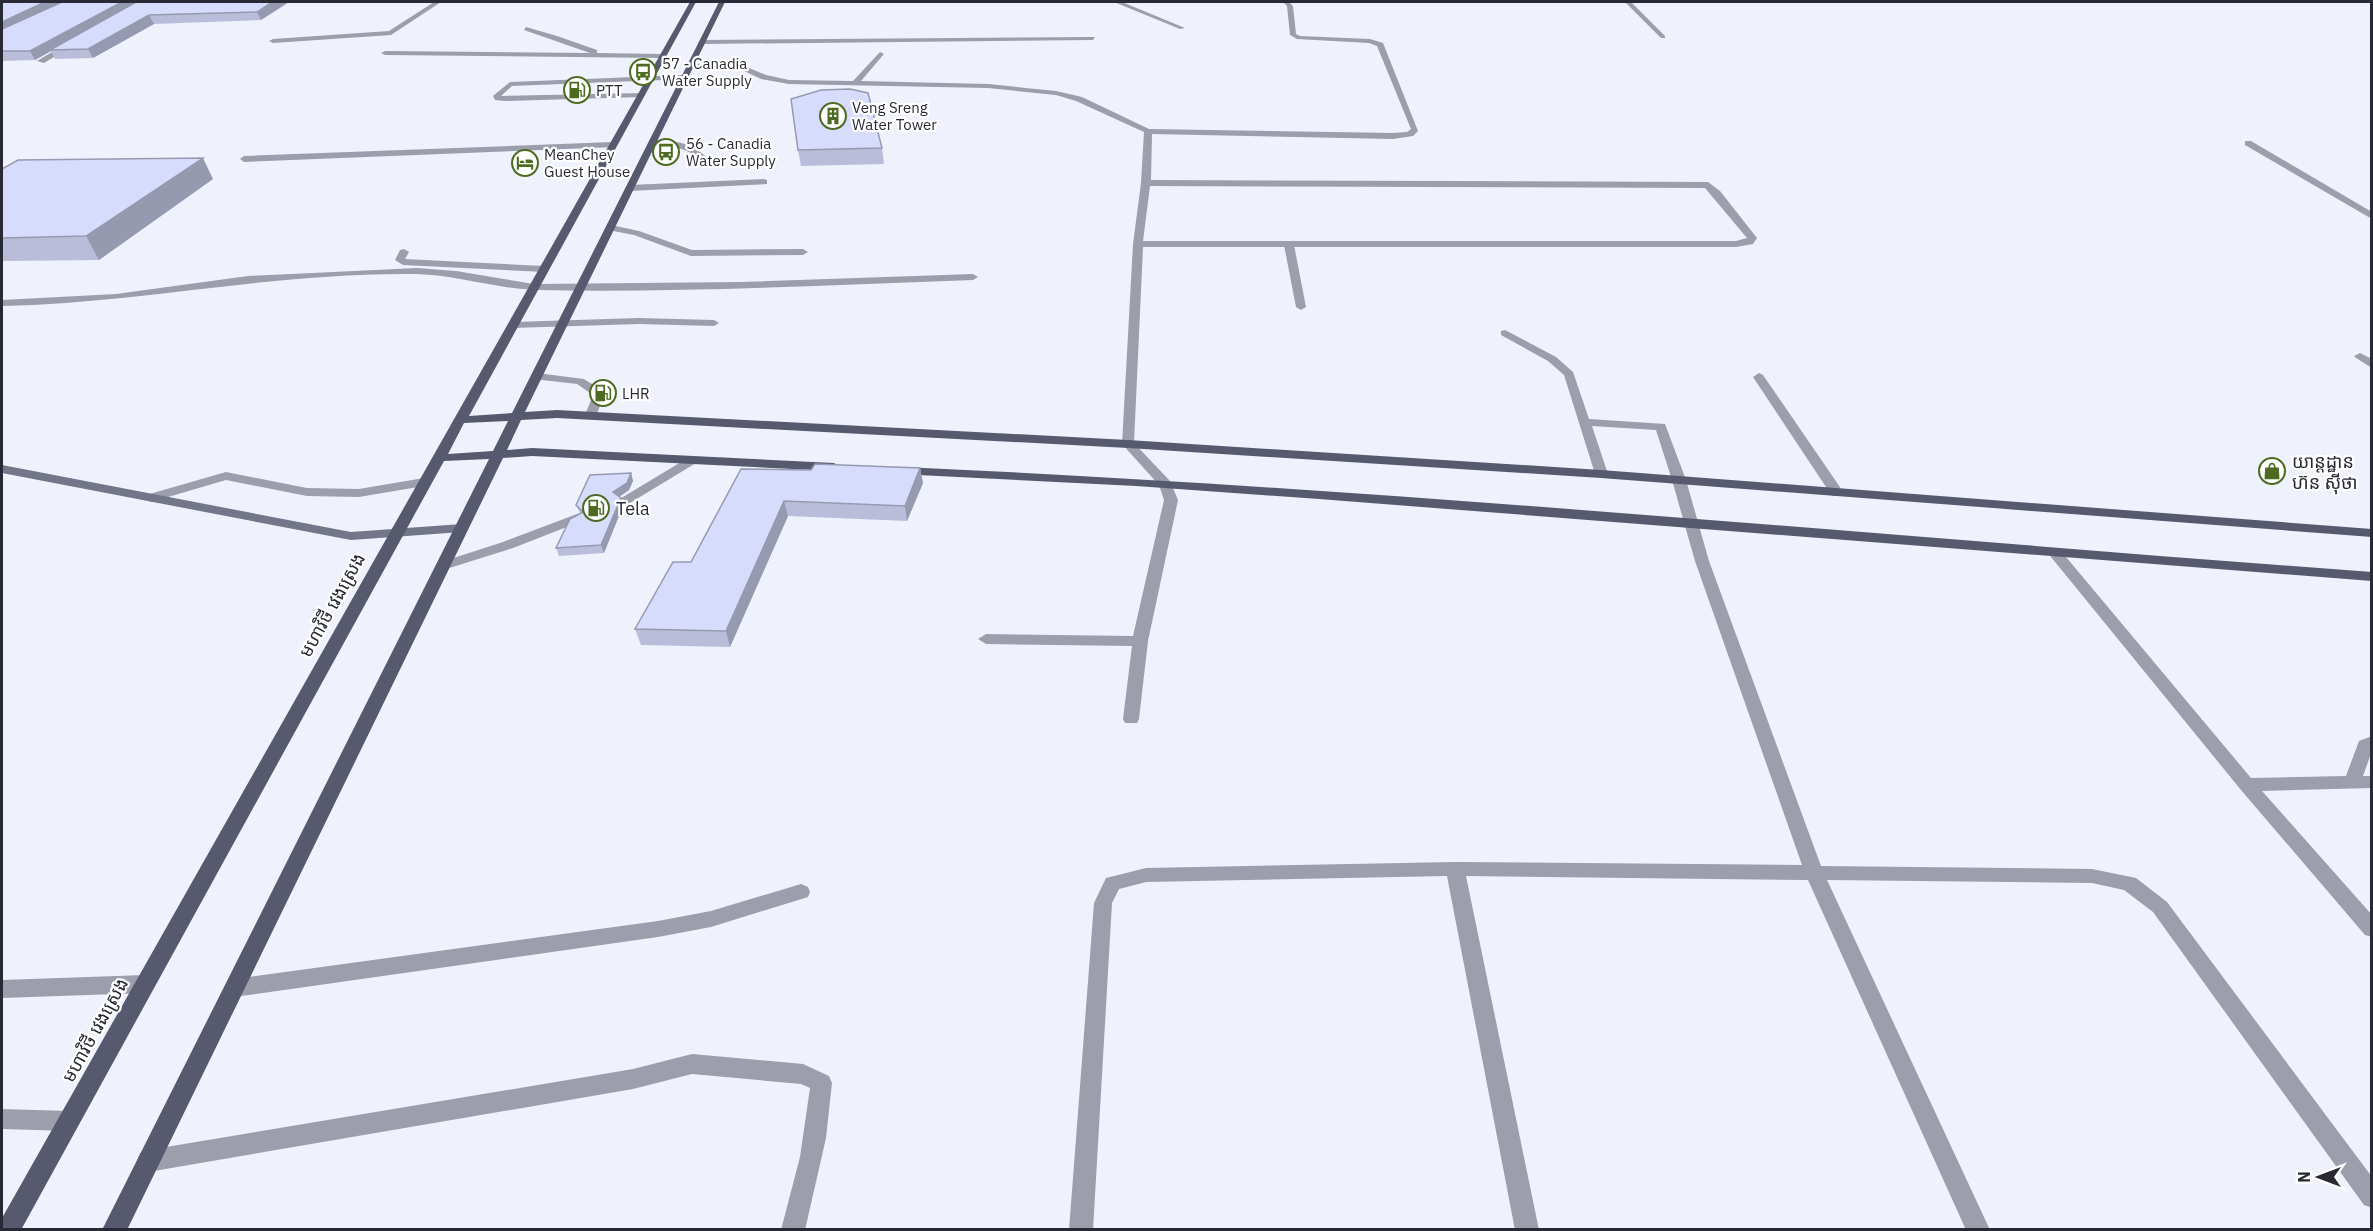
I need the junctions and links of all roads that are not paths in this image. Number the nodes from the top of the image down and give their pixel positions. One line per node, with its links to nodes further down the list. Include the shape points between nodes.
1 (438, 2): 12 (street, via 391,33)
2 (693, 2): 17 (main road, មហាវិថី វេងស្រេង)
3 (722, 2): 13 (main road)
4 (1118, 2): 7 (street)
5 (1286, 2): 24 (street, via 1290,6 1293,35 1299,38 1370,41 1380,45 1415,129 1410,134)
6 (1629, 2): 9 (street)
7 (1182, 28)
8 (526, 29): 16 (street)
9 (1663, 37)
10 (1093, 38): 13 (street)
11 (80, 39): 18 (street)
12 (273, 41)
13 (702, 42): 19 (main road)
14 (385, 53): 16 (street)
15 (880, 54): 22 (street)
16 (600, 55): 17 (street)
17 (663, 56): 21 (main road, មហាវិថី វេងស្រេង)
18 (41, 61)
19 (690, 66): 20 (main road); 22 (street, via 737,65 773,80)
20 (685, 77): 21 (street); 25 (main road)
21 (650, 78): 23 (main road, មហាវិថី វេងស្រេង); 23 (street, via 514,83 497,96 505,99)
22 (855, 83): 24 (street, via 988,86 1056,93 1079,99)
23 (641, 94): 27 (main road, មហាវិថី វេងស្រេង)
24 (1148, 131): 31 (street)
25 (652, 143): 29 (street, via 669,142 694,148); 32 (main road)
26 (2248, 143): 33 (street)
27 (613, 145): 28 (street); 39 (main road, មហាវិថី វេងស្រេង)
28 (244, 159)
29 (706, 161)
30 (764, 182): 32 (street)
31 (1146, 183): 35 (street); 36 (street, via 1708,185 1752,238 1750,242 1736,244)
32 (630, 188): 34 (main road)
33 (2372, 216)
34 (610, 228): 38 (street, via 691,253); 42 (main road)
35 (1138, 244): 36 (street); 57 (street)
36 (1289, 245): 44 (street)
37 (404, 252): 39 (street, via 400,260 403,262)
38 (803, 252)
39 (544, 269): 41 (main road, មហាវិថី វេងស្រេង)
40 (973, 277): 42 (street)
41 (534, 287): 42 (street); 43 (street, via 417,271 340,273 248,279 116,297); 47 (main road, មហាវិថី វេងស្រេង)
42 (581, 287): 45 (main road)
43 (2, 303)
44 (1301, 307)
45 (564, 323): 46 (street); 47 (street); 51 (main road)
46 (714, 323)
47 (513, 325): 55 (main road, មហាវិថី វេងស្រេង)
48 (1504, 333): 56 (street, via 1552,358 1569,374)
49 (2360, 356): 50 (street)
50 (2372, 365)
51 (537, 377): 53 (street, via 580,381 600,394); 54 (main road)
52 (1759, 377): 68 (street)
53 (591, 415): 54 (main road); 57 (main road)
54 (518, 416): 55 (main road); 58 (main road)
55 (460, 420): 59 (main road, មហាវិថី វេងស្រេង)
56 (1584, 422): 64 (street); 65 (street, via 1661,427)
57 (1128, 444): 64 (main road); 67 (street)
58 (499, 454): 59 (main road); 60 (main road, via 532,452); 73 (main road)
59 (438, 458): 66 (main road, មហាវិថី វេងស្រេង)
60 (691, 460): 61 (main road); 70 (street)
61 (845, 468)
62 (2, 469): 69 (street)
63 (892, 470): 67 (main road)
64 (1601, 474): 65 (main road)
65 (1679, 480): 68 (main road); 72 (street)
66 (424, 483): 69 (street, via 359,493 307,492 226,476); 74 (main road, មហាវិថី វេងស្រេង)
67 (1165, 484): 72 (main road); 80 (street, via 1172,500)
68 (1837, 493): 75 (main road)
69 (151, 498): 74 (street, via 351,536)
70 (626, 500)
71 (577, 518): 77 (street)
72 (1691, 522): 76 (main road); 87 (street)
73 (462, 528): 74 (street); 77 (main road)
74 (396, 533): 90 (main road, មហាវិថី វេងស្រេង)
75 (2372, 533)
76 (2056, 554): 78 (main road); 85 (street)
77 (443, 566): 91 (main road)
78 (2372, 576)
79 (986, 639): 80 (street)
80 (1140, 641): 81 (street)
81 (1131, 719)
82 (2372, 742): 84 (street, via 2365,745)
83 (2372, 782): 84 (street)
84 (2352, 783): 85 (street)
85 (2247, 785): 89 (street)
86 (1455, 869): 87 (street); 100 (street, via 1146,875 1113,883 1103,903); 101 (street)
87 (1814, 873): 96 (street, via 2092,876 2129,884 2160,907); 102 (street)
88 (801, 891): 91 (street, via 711,919 658,929)
89 (2372, 929)
90 (145, 984): 92 (street); 94 (main road, មហាវិថី វេងស្រេង)
91 (234, 988): 95 (main road)
92 (2, 989)
93 (2, 1119): 94 (street)
94 (68, 1121): 97 (main road, មហាវិថី វេងស្រេង)
95 (148, 1161): 98 (main road); 99 (street, via 621,1081 692,1064 803,1074 821,1083 820,1101)
96 (2372, 1197)
97 (9, 1230)
98 (114, 1230)
99 (793, 1230)
100 (1081, 1230)
101 (1527, 1230)
102 (1978, 1230)

